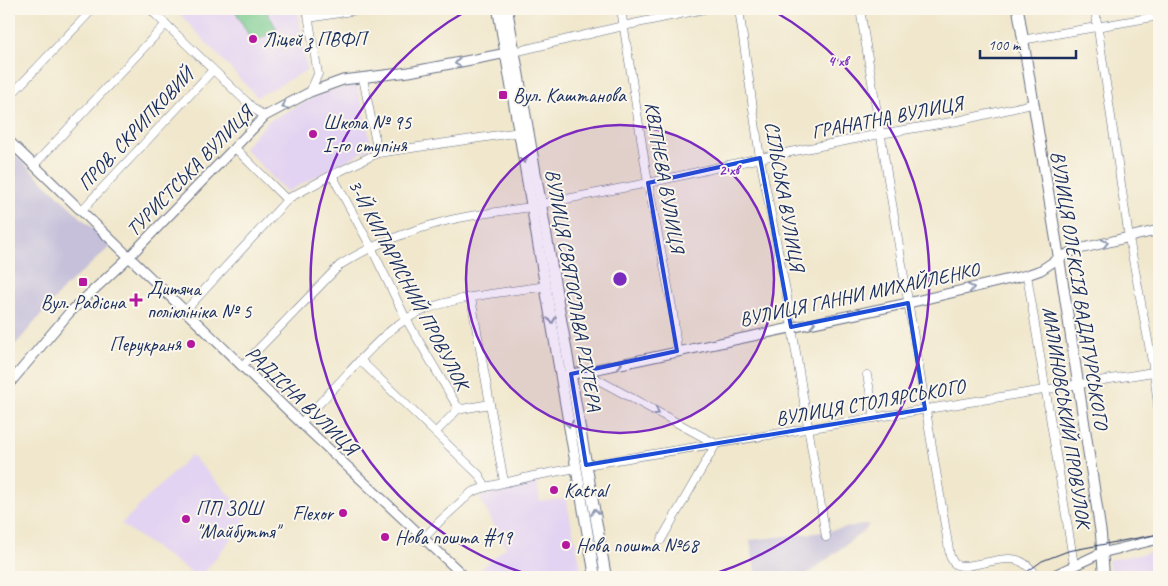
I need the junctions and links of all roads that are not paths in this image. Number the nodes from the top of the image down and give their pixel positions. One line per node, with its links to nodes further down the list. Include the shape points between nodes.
1 (93, 9): 23 (street)
2 (150, 9): 15 (street)
3 (307, 9): 14 (street)
4 (363, 9): 14 (street)
5 (498, 9): 19 (main road, ВУЛИЦЯ СВЯТОСЛАВА РІХТЕРА)
6 (507, 9): 19 (main road, ВУЛИЦЯ СВЯТОСЛАВА РІХТЕРА)
7 (620, 9): 16 (street, КВІТНЕВА ВУЛИЦЯ)
8 (704, 9): 16 (street, ТУРИСТСЬКА ВУЛИЦЯ)
9 (739, 9): 31 (street, СІЛЬСЬКА ВУЛИЦЯ)
10 (860, 9): 27 (street)
11 (1018, 9): 18 (main road, ВУЛИЦЯ ОЛЕКСІЯ ВАДАТУРСЬКОГО)
12 (1095, 9): 17 (street)
13 (1159, 16): 17 (street)
14 (308, 18): 22 (street, via 318,74)
15 (166, 24): 20 (street); 32 (street)
16 (623, 26): 19 (street, ТУРИСТСЬКА ВУЛИЦЯ); 34 (street, КВІТНЕВА ВУЛИЦЯ)
17 (1098, 26): 18 (street); 39 (street)
18 (1022, 40): 24 (main road, ВУЛИЦЯ ОЛЕКСІЯ ВАДАТУРСЬКОГО)
19 (510, 53): 21 (street, ТУРИСТСЬКА ВУЛИЦЯ, one-way to 21); 26 (main road, ВУЛИЦЯ СВЯТОСЛАВА РІХТЕРА); 36 (main road, ВУЛИЦЯ СВЯТОСЛАВА РІХТЕРА)
20 (214, 70): 25 (street); 37 (street, ПРОВ. СКРИПКОВИЙ)
21 (363, 78): 22 (street, ТУРИСТСЬКА ВУЛИЦЯ, via 343,80); 30 (street)
22 (310, 92): 25 (street, ТУРИСТСЬКА ВУЛИЦЯ, one-way to 25)
23 (9, 97)
24 (1032, 104): 27 (street, ГРАНАТНА ВУЛИЦЯ); 42 (main road, ВУЛИЦЯ ОЛЕКСІЯ ВАДАТУРСЬКОГО)
25 (266, 116): 29 (street, ТУРИСТСЬКА ВУЛИЦЯ)
26 (520, 132): 30 (street); 36 (main road, ВУЛИЦЯ СВЯТОСЛАВА РІХТЕРА, one-way to 36)
27 (880, 134): 31 (street, ГРАНАТНА ВУЛИЦЯ); 46 (street)
28 (9, 141): 32 (street, РАДІСНА ВУЛИЦЯ)
29 (235, 148): 35 (street); 41 (street, ТУРИСТСЬКА ВУЛИЦЯ)
30 (378, 153): 33 (street)
31 (760, 158): 34 (street, ГРАНАТНА ВУЛИЦЯ); 49 (street, СІЛЬСЬКА ВУЛИЦЯ)
32 (34, 165): 37 (street, РАДІСНА ВУЛИЦЯ)
33 (332, 174): 35 (street); 40 (street, 3-Й КИПАРИСНИЙ ПРОВУЛОК)
34 (648, 183): 36 (street, ГРАНАТНА ВУЛИЦЯ); 50 (street, КВІТНЕВА ВУЛИЦЯ, via 673,312)
35 (287, 200): 47 (street)
36 (537, 205): 40 (street, ГРАНАТНА ВУЛИЦЯ, via 447,220); 44 (main road, ВУЛИЦЯ СВЯТОСЛАВА РІХТЕРА); 55 (main road, ВУЛИЦЯ СВЯТОСЛАВА РІХТЕРА)
37 (81, 211): 41 (street, РАДІСНА ВУЛИЦЯ)
38 (1159, 230): 39 (street, ВУЛИЦЯ ГАННИ МИХАЙЛЕНКО)
39 (1129, 238): 42 (street, ВУЛИЦЯ ГАННИ МИХАЙЛЕНКО, one-way to 39, via 1075,250); 54 (street)
40 (371, 246): 48 (street, 3-Й КИПАРИСНИЙ ПРОВУЛОК); 52 (street, ГРАНАТНА ВУЛИЦЯ, via 340,265)
41 (129, 257): 47 (street, РАДІСНА ВУЛИЦЯ); 58 (street, ТУРИСТСЬКА ВУЛИЦЯ, via 69,312)
42 (1059, 258): 43 (street, ВУЛИЦЯ ГАННИ МИХАЙЛЕНКО); 57 (main road, ВУЛИЦЯ ОЛЕКСІЯ ВАДАТУРСЬКОГО)
43 (1027, 275): 46 (street, ВУЛИЦЯ ГАННИ МИХАЙЛЕНКО, one-way to 43); 59 (street, МАЛИНОВСЬКИЙ ПРОВУЛОК)
44 (546, 286): 45 (street); 55 (main road, ВУЛИЦЯ СВЯТОСЛАВА РІХТЕРА, one-way to 55)
45 (471, 298): 48 (street, via 426,309); 60 (street)
46 (908, 303): 49 (street, ВУЛИЦЯ ГАННИ МИХАЙЛЕНКО, one-way to 46); 62 (street)
47 (185, 311): 52 (street, РАДІСНА ВУЛИЦЯ)
48 (406, 319): 51 (street, via 391,329); 61 (street, 3-Й КИПАРИСНИЙ ПРОВУЛОК)
49 (791, 327): 50 (street, ВУЛИЦЯ ГАННИ МИХАЙЛЕНКО); 66 (street, СІЛЬСЬКА ВУЛИЦЯ)
50 (677, 351): 53 (street, ВУЛИЦЯ ГАННИ МИХАЙЛЕНКО, one-way to 50)
51 (360, 360): 65 (street); 67 (street)
52 (242, 366): 65 (street, РАДІСНА ВУЛИЦЯ)
53 (582, 372): 55 (street, ВУЛИЦЯ ГАННИ МИХАЙЛЕНКО); 68 (street, one-way to 68)
54 (1157, 372): 57 (street, ВУЛИЦЯ СТОЛЯРСЬКОГО); 63 (street)
55 (566, 375): 69 (main road, ВУЛИЦЯ СВЯТОСЛАВА РІХТЕРА)
56 (867, 375): 64 (street)
57 (1078, 383): 59 (street, ВУЛИЦЯ СТОЛЯРСЬКОГО); 76 (main road, ВУЛИЦЯ ОЛЕКСІЯ ВАДАТУРСЬКОГО, via 1101,534)
58 (9, 384)
59 (1046, 389): 62 (street, ВУЛИЦЯ СТОЛЯРСЬКОГО); 77 (street, МАЛИНОВСЬКИЙ ПРОВУЛОК)
60 (490, 404): 61 (street, 3-Й КИПАРИСНИЙ ПРОВУЛОК); 70 (street)
61 (459, 408): 67 (street)
62 (925, 409): 64 (street, ВУЛИЦЯ СТОЛЯРСЬКОГО); 81 (street, via 953,563 961,566 1017,560)
63 (1159, 414)
64 (875, 418): 66 (street, ВУЛИЦЯ СТОЛЯРСЬКОГО)
65 (301, 423): 73 (street, РАДІСНА ВУЛИЦЯ)
66 (809, 429): 68 (street, ВУЛИЦЯ СТОЛЯРСЬКОГО); 72 (street, СІЛЬСЬКА ВУЛИЦЯ)
67 (436, 432): 71 (street, via 479,475)
68 (716, 444): 69 (street, ВУЛИЦЯ СТОЛЯРСЬКОГО); 74 (street)
69 (581, 467): 70 (street, ВУЛИЦЯ СТОЛЯРСЬКОГО); 79 (main road, ВУЛИЦЯ СВЯТОСЛАВА РІХТЕРА); 80 (main road, ВУЛИЦЯ СВЯТОСЛАВА РІХТЕРА, one-way to 69)
70 (504, 482): 71 (street, ВУЛИЦЯ СТОЛЯРСЬКОГО)
71 (486, 487): 73 (street, ВУЛИЦЯ СТОЛЯРСЬКОГО, via 461,501)
72 (826, 537)
73 (423, 539): 78 (street, РАДІСНА ВУЛИЦЯ)
74 (661, 540)
75 (1159, 540): 76 (street)
76 (1101, 553): 77 (street); 83 (main road, ВУЛИЦЯ ОЛЕКСІЯ ВАДАТУРСЬКОГО)
77 (1074, 565): 82 (street)
78 (465, 577)
79 (595, 577)
80 (606, 577)
81 (1039, 577)
82 (1050, 577)
83 (1104, 577)

